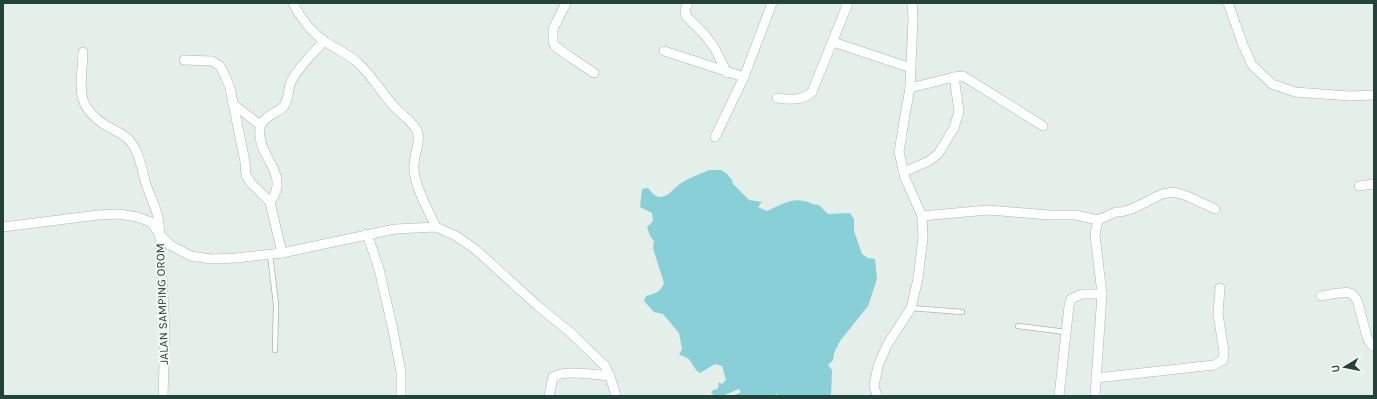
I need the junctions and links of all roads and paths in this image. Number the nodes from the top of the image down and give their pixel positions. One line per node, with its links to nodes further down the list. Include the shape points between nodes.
1 (293, 3): 8 (street, via 303,20)
2 (566, 3): 14 (street, via 553,29 553,42)
3 (688, 3): 15 (street, via 686,16 714,47)
4 (772, 3): 16 (street)
5 (848, 3): 9 (street)
6 (912, 3): 13 (street)
7 (1228, 3): 19 (street, via 1252,65 1272,84 1295,92)
8 (324, 42): 22 (street, via 301,67 292,82 283,107); 33 (street, via 360,66 415,128 418,140 414,160 415,177)
9 (833, 42): 13 (street); 20 (street, via 816,86 809,96)
10 (664, 51): 15 (street)
11 (83, 52): 35 (street, JALAN SAMPING OROM, via 81,94 84,105 93,117 130,140 156,208)
12 (184, 60): 21 (street, via 212,61 220,66 230,88)
13 (911, 68): 18 (street)
14 (594, 73)
15 (727, 73): 16 (street)
16 (744, 77): 24 (street)
17 (954, 77): 18 (street); 23 (street, via 964,76); 25 (street, via 959,111 954,128 938,154)
18 (910, 88): 25 (street, via 899,152)
19 (1374, 95)
20 (777, 98)
21 (233, 104): 22 (street); 28 (street, via 247,177)
22 (260, 125): 28 (street, via 261,145 278,181 276,194)
23 (1043, 126)
24 (715, 137)
25 (904, 172): 30 (street)
26 (1374, 184): 27 (street)
27 (1359, 186)
28 (270, 202): 36 (street)
29 (1215, 209): 31 (street, via 1174,192 1162,194 1132,209 1116,212)
30 (922, 216): 31 (street, via 988,210 1076,215); 41 (street, via 921,257)
31 (1098, 220): 39 (street, via 1095,235)
32 (3, 227): 35 (street, via 119,214 151,222)
33 (436, 227): 34 (street, via 395,229); 47 (street, via 475,249 571,333 605,366)
34 (367, 234): 36 (street); 50 (street, via 379,269 393,330 401,372)
35 (160, 235): 37 (street, via 170,245 191,256 211,259); 49 (street, JALAN SAMPING OROM, via 165,330)
36 (282, 253): 37 (street)
37 (270, 255): 46 (lane, via 276,304)
38 (1220, 288): 48 (street, via 1218,314 1223,360 1214,365)
39 (1102, 294): 44 (street, via 1082,294 1071,299); 48 (street)
40 (1321, 296): 45 (street, via 1350,293 1354,296 1367,337)
41 (911, 308): 42 (lane); 53 (street, via 887,345 878,366 874,386)
42 (962, 312)
43 (1018, 326): 44 (lane)
44 (1066, 332): 54 (street)
45 (1374, 347)
46 (275, 350)
47 (610, 376): 51 (street, via 557,374 553,377); 52 (street)
48 (1096, 378): 55 (street)
49 (163, 396)
50 (401, 396)
51 (549, 396)
52 (616, 396)
53 (876, 396)
54 (1059, 396)
55 (1095, 396)

